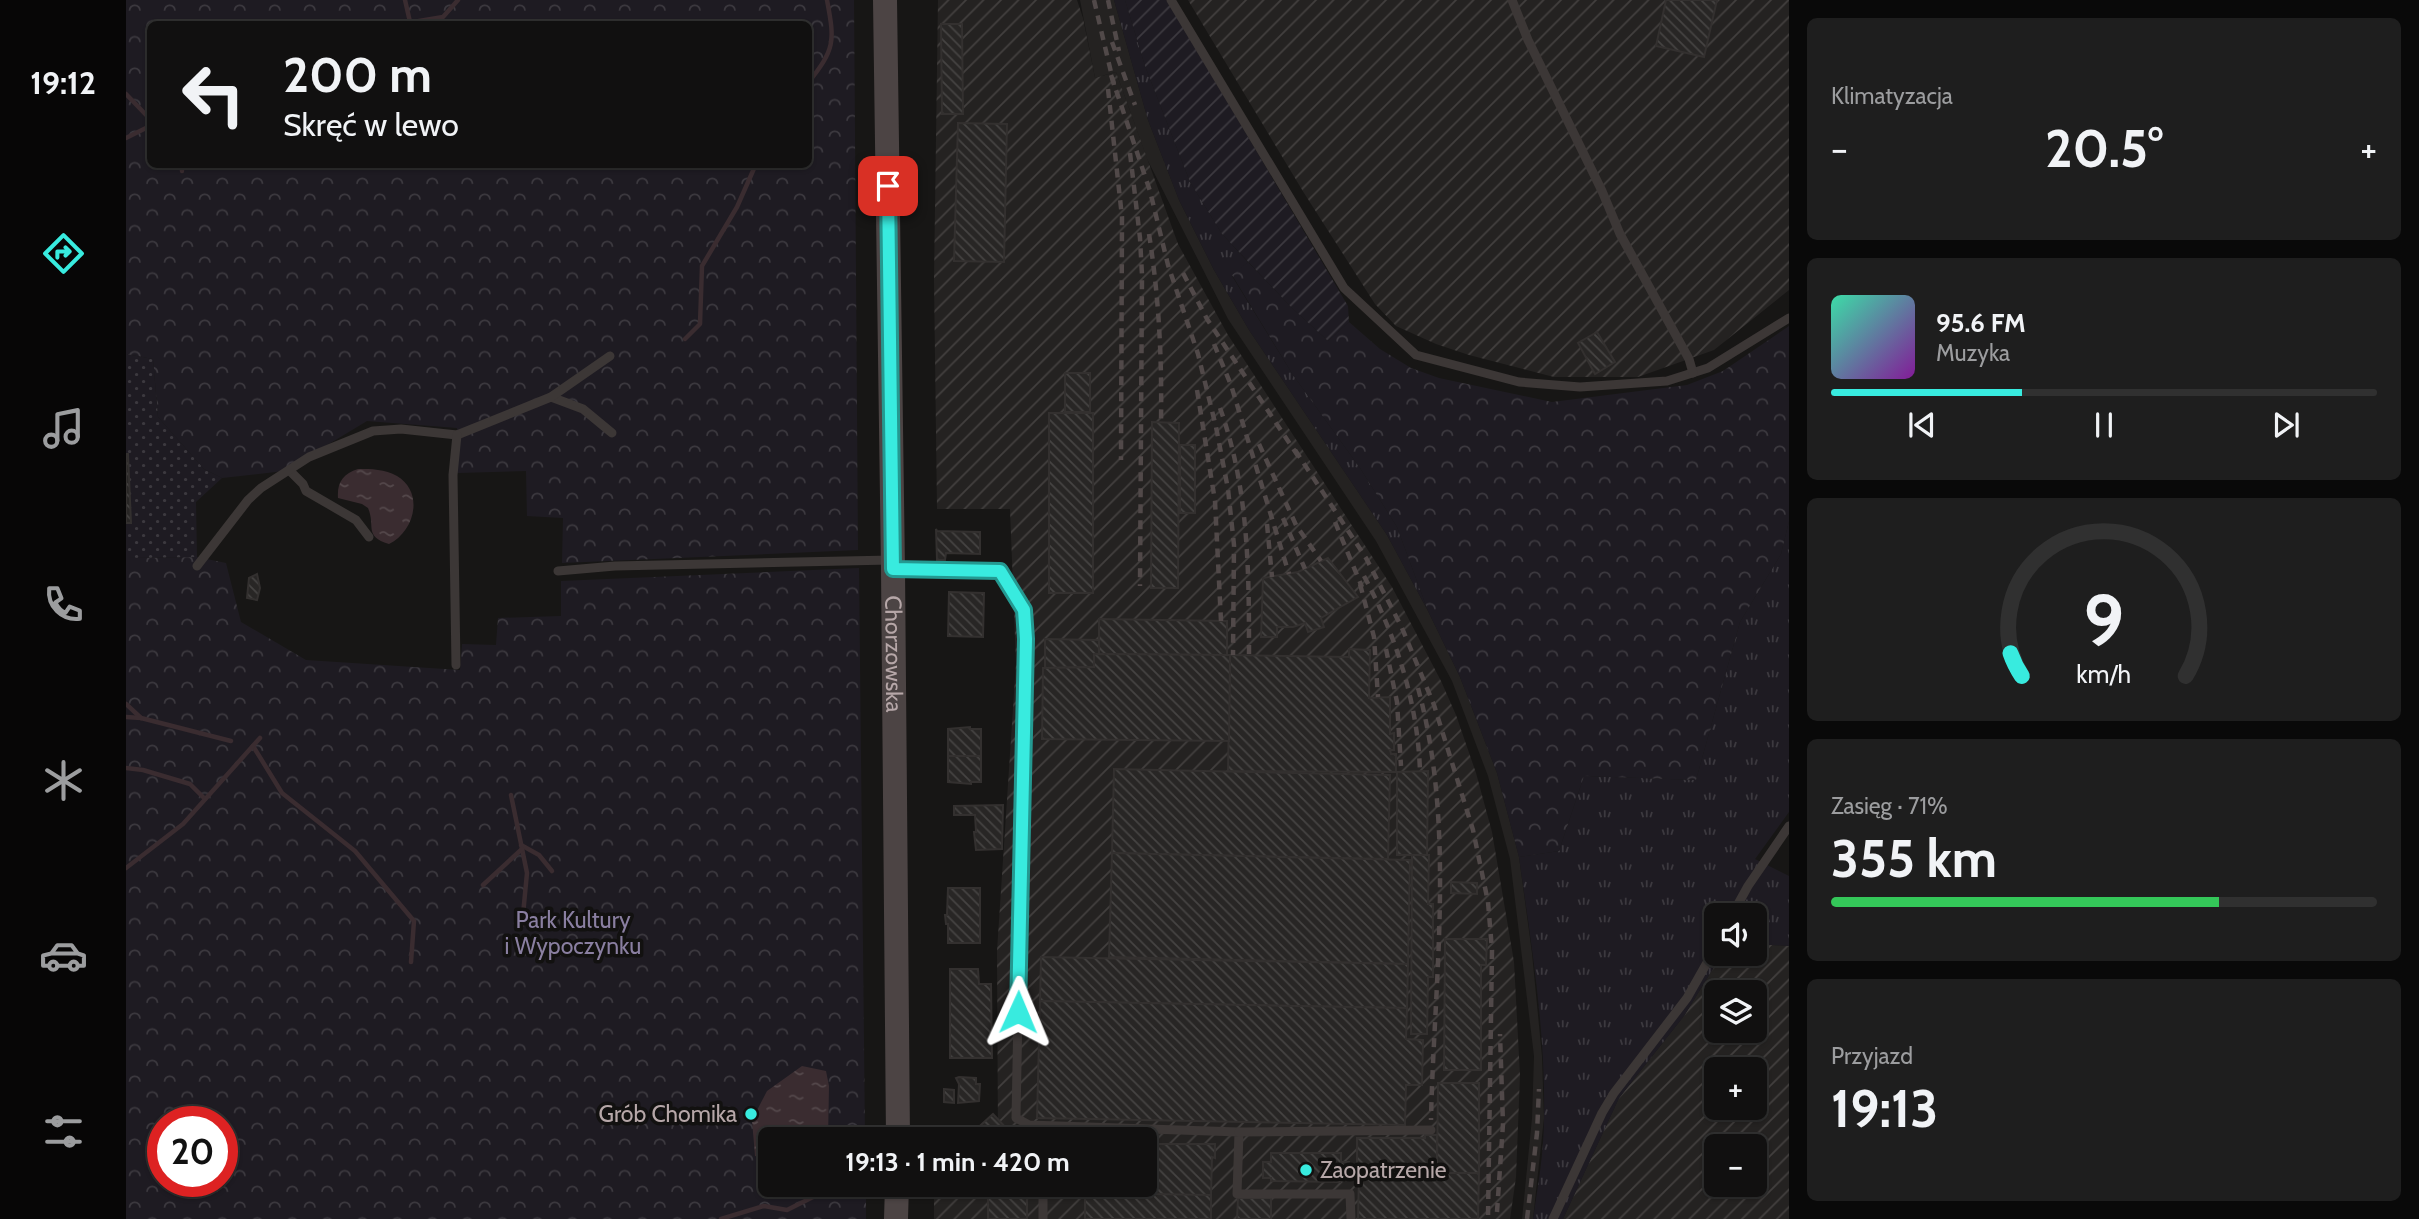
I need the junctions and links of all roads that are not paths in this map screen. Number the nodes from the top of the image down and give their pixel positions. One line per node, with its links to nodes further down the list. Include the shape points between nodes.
1 (885, 0): 12 (main road, Chorzowska)
2 (1171, 0): 6 (lane, via 1345,288 1416,355 1519,382 1580,387 1667,381)
3 (1512, 0): 6 (lane, via 1620,234)
4 (1789, 318): 6 (lane, via 1708,369)
5 (610, 356): 7 (lane)
6 (1693, 373)
7 (551, 397): 8 (lane, via 583,409); 9 (lane)
8 (612, 433)
9 (457, 435): 10 (lane, via 373,431 330,447); 15 (lane, via 453,475)
10 (289, 470): 11 (lane, via 306,491 356,520); 13 (lane, via 248,500)
11 (369, 537)
12 (893, 565): 14 (lane); 19 (main road, Chorzowska); 21 (lane, via 1000,571 1024,610 1017,1118 1029,1125)
13 (197, 566)
14 (558, 570)
15 (456, 665)
16 (1789, 826): 17 (lane)
17 (1739, 903)
18 (1705, 966): 27 (lane, via 1687,998 1614,1093)
19 (898, 1127)
20 (1431, 1130): 21 (lane)
21 (1239, 1132): 26 (lane, via 1237,1194 1350,1194)
22 (897, 1197): 24 (main road)
23 (1043, 1197): 25 (lane)
24 (896, 1219)
25 (1043, 1219)
26 (1351, 1219)
27 (1553, 1219)

